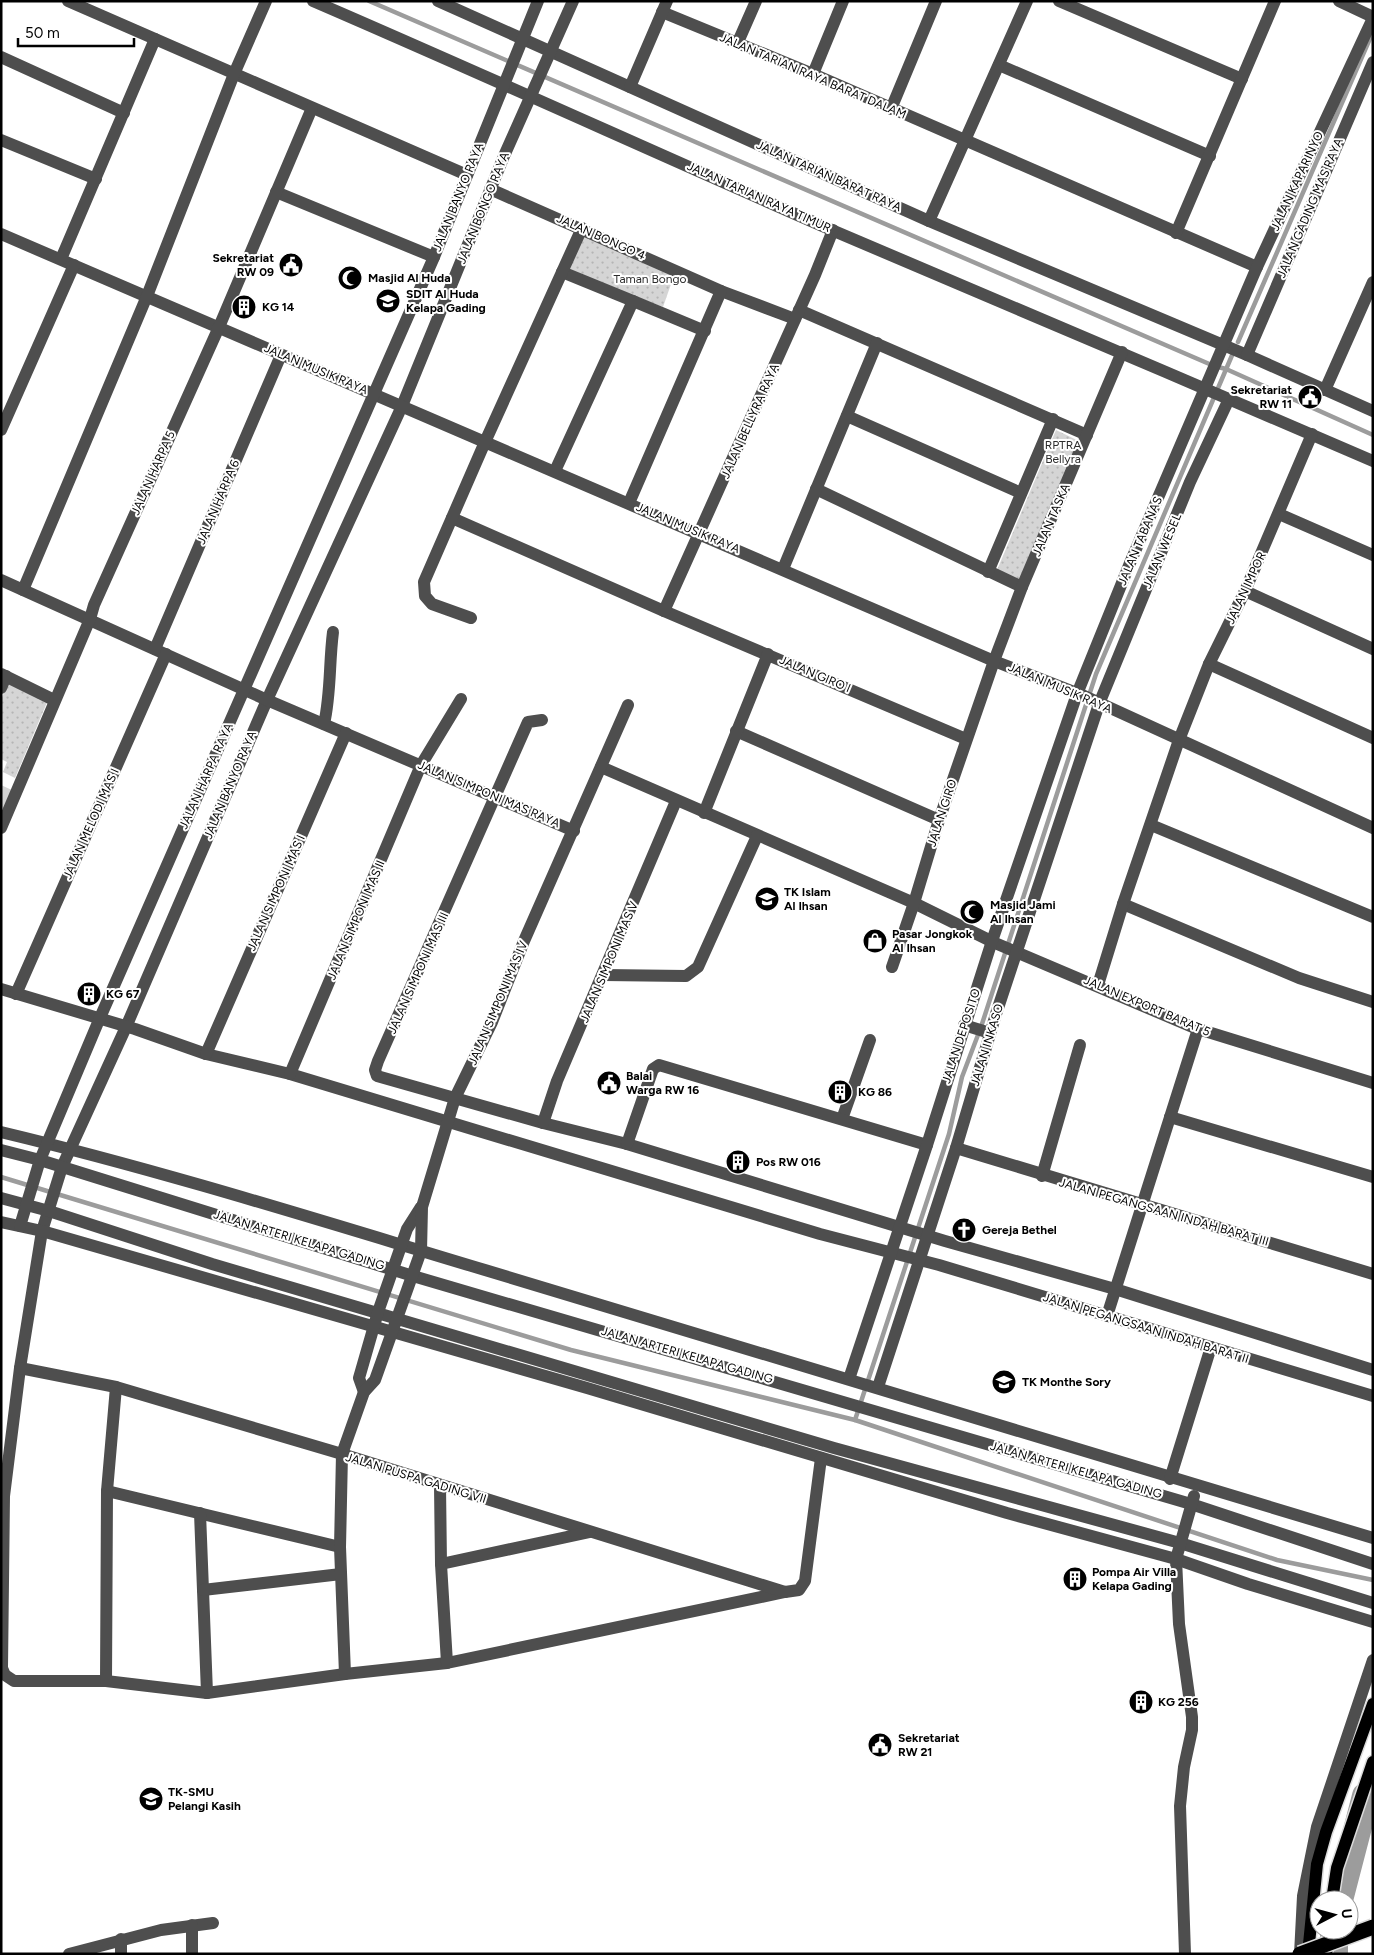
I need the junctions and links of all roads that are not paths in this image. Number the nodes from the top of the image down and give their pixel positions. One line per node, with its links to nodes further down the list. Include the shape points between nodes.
1 (68, 1): 16 (street)
2 (266, 1): 23 (street)
3 (313, 1): 25 (street, JALAN TARIAN RAYA TIMUR)
4 (438, 1): 18 (street, JALAN TARIAN BARAT RAYA)
5 (538, 1): 18 (street, JALAN BANYO RAYA)
6 (573, 1): 19 (street, JALAN BONGO RAYA)
7 (756, 1): 17 (street)
8 (843, 1): 24 (street)
9 (936, 1): 30 (street)
10 (1027, 1): 22 (street)
11 (1059, 1): 26 (street)
12 (1275, 1): 26 (street)
13 (1338, 1): 15 (street)
14 (664, 6): 17 (street, JALAN TARIAN RAYA BARAT DALAM); 27 (street)
15 (1373, 17): 47 (street, JALAN KAPARINYO)
16 (155, 39): 23 (street); 31 (street)
17 (738, 42): 24 (street, JALAN TARIAN RAYA BARAT DALAM)
18 (520, 43): 19 (street, JALAN TARIAN BARAT RAYA); 25 (street, JALAN BANYO RAYA)
19 (549, 53): 27 (street, JALAN TARIAN BARAT RAYA); 28 (street, JALAN BONGO RAYA)
20 (1, 57): 31 (street)
21 (1373, 62): 61 (street, JALAN GADING MAS RAYA)
22 (999, 65): 33 (street); 34 (street)
23 (234, 74): 29 (street); 51 (street)
24 (812, 74): 30 (street, JALAN TARIAN RAYA BARAT DALAM)
25 (505, 79): 28 (street, JALAN TARIAN RAYA TIMUR); 35 (street, JALAN BANYO RAYA)
26 (1242, 79): 34 (street)
27 (630, 87): 39 (street, JALAN TARIAN BARAT RAYA)
28 (533, 91): 37 (street, JALAN BONGO RAYA); 41 (street, JALAN TARIAN RAYA TIMUR)
29 (312, 108): 35 (street); 38 (street, JALAN HARPA 5)
30 (890, 109): 33 (street, JALAN TARIAN RAYA BARAT DALAM)
31 (124, 113): 36 (street)
32 (1, 140): 36 (street)
33 (964, 141): 39 (street); 42 (street, JALAN TARIAN RAYA BARAT DALAM)
34 (1210, 156): 42 (street)
35 (467, 175): 44 (street, JALAN BANYO RAYA)
36 (96, 179): 45 (street)
37 (490, 189): 40 (street, JALAN BONGO 4); 66 (street, JALAN BONGO RAYA)
38 (276, 192): 44 (street); 55 (street, JALAN HARPA 5)
39 (929, 221): 58 (street, JALAN TARIAN BARAT RAYA)
40 (582, 228): 48 (street); 50 (street, JALAN BONGO 4)
41 (833, 230): 54 (street, JALAN BELLYRA RAYA); 59 (street, JALAN TARIAN RAYA TIMUR)
42 (1176, 233): 47 (street, JALAN TARIAN RAYA BARAT DALAM)
43 (3, 239): 45 (street, JALAN MUSIK RAYA)
44 (434, 257): 64 (street, JALAN BANYO RAYA)
45 (61, 260): 46 (street, JALAN MUSIK RAYA)
46 (74, 265): 51 (street, JALAN MUSIK RAYA); 70 (street)
47 (1257, 267): 58 (street, JALAN KAPARINYO)
48 (562, 272): 52 (street); 73 (street)
49 (1373, 282): 53 (street)
50 (721, 291): 54 (street, JALAN BONGO 4); 56 (street)
51 (147, 296): 55 (street, JALAN MUSIK RAYA); 87 (street)
52 (633, 301): 56 (street); 75 (street)
53 (1367, 310): 63 (street)
54 (797, 314): 57 (street, JALAN BONGO 4); 81 (street, JALAN BELLYRA RAYA)
55 (219, 327): 60 (street, JALAN MUSIK RAYA); 91 (street, JALAN HARPA 5)
56 (705, 330): 78 (street)
57 (878, 343): 68 (street); 69 (street, JALAN BONGO 4)
58 (1222, 351): 61 (street, JALAN TARIAN BARAT RAYA); 62 (street, JALAN TABANAS)
59 (1122, 352): 62 (street, JALAN TARIAN RAYA TIMUR); 72 (street, JALAN TASKA)
60 (281, 355): 64 (street, JALAN MUSIK RAYA); 94 (street, JALAN HARPA 6)
61 (1247, 355): 63 (street, JALAN TARIAN BARAT RAYA)
62 (1208, 388): 65 (street, JALAN TARIAN RAYA TIMUR); 101 (street, JALAN TABANAS, via 1130,562)
63 (1325, 390): 67 (street, JALAN TARIAN BARAT RAYA)
64 (373, 394): 66 (street, JALAN MUSIK RAYA); 100 (street, JALAN HARPA RAYA)
65 (1227, 399): 71 (street); 104 (street, JALAN WESEL)
66 (402, 406): 73 (street, JALAN MUSIK RAYA); 100 (street, JALAN BANYO RAYA)
67 (1373, 411)
68 (847, 416): 76 (street); 77 (street)
69 (1053, 419): 72 (street, JALAN BONGO 4); 77 (street)
70 (1, 430)
71 (1312, 434): 74 (street); 79 (street, JALAN IMPOR)
72 (1087, 435): 86 (street, JALAN TASKA)
73 (485, 442): 75 (street, JALAN MUSIK RAYA); 80 (street)
74 (1373, 461)
75 (555, 471): 78 (street, JALAN MUSIK RAYA)
76 (816, 490): 83 (street); 84 (street)
77 (1021, 493): 84 (street)
78 (629, 503): 81 (street, JALAN MUSIK RAYA)
79 (1278, 514): 82 (street); 88 (street, JALAN IMPOR)
80 (452, 518): 89 (street, JALAN GIRO I); 90 (street, via 424,582 425,596 432,604)
81 (700, 533): 83 (street, JALAN MUSIK RAYA); 89 (street, JALAN BELLYRA RAYA)
82 (1373, 555)
83 (783, 569): 96 (street, JALAN MUSIK RAYA)
84 (988, 572): 86 (street)
85 (1, 580): 87 (street, JALAN SIMPONI MAS RAYA)
86 (1022, 587): 96 (street, JALAN TASKA)
87 (23, 590): 91 (street, JALAN SIMPONI MAS RAYA)
88 (1245, 591): 93 (street); 97 (street, JALAN IMPOR)
89 (664, 611): 95 (street, JALAN GIRO I)
90 (471, 618)
91 (90, 619): 94 (street, JALAN SIMPONI MAS RAYA); 103 (street, JALAN HARPA 5)
92 (333, 632): 107 (street, via 329,703)
93 (1373, 649)
94 (161, 651): 100 (street, JALAN SIMPONI MAS RAYA); 133 (street, JALAN MELODI MAS I)
95 (768, 654): 108 (street); 111 (street, JALAN GIRO I)
96 (994, 661): 101 (street, JALAN MUSIK RAYA); 111 (street, JALAN GIRO)
97 (1209, 664): 110 (street); 112 (street, JALAN IMPOR)
98 (4, 675): 99 (street); 103 (street)
99 (1, 688)
100 (254, 694): 107 (street, JALAN SIMPONI MAS RAYA); 135 (street, JALAN HARPA RAYA); 137 (street, JALAN BANYO RAYA)
101 (1079, 695): 104 (street, JALAN MUSIK RAYA); 127 (street, JALAN DEPOSITO)
102 (461, 699): 113 (street, JALAN SIMPONI MAS II)
103 (54, 700): 120 (street, JALAN HARPA 5)
104 (1096, 702): 112 (street, JALAN MUSIK RAYA); 128 (street, JALAN INKASO)
105 (628, 705): 114 (street, JALAN SIMPONI MAS RAYA)
106 (542, 720): 115 (street, via 528,722)
107 (324, 724): 109 (street, JALAN SIMPONI MAS RAYA)
108 (736, 731): 117 (street); 118 (street)
109 (346, 733): 113 (street, JALAN SIMPONI MAS RAYA); 142 (street, JALAN SIMPONI MAS I)
110 (1373, 738)
111 (966, 739): 118 (street, JALAN GIRO)
112 (1179, 740): 119 (street, JALAN IMPOR); 121 (street, JALAN MUSIK RAYA)
113 (421, 765): 115 (street, JALAN SIMPONI MAS RAYA); 143 (street, JALAN SIMPONI MAS II)
114 (601, 767): 116 (street); 122 (street, JALAN SIMPONI MAS RAYA)
115 (495, 796): 122 (street, JALAN SIMPONI MAS RAYA); 145 (street, JALAN SIMPONI MAS III, via 375,1070 377,1076 388,1081)
116 (676, 801): 117 (street); 130 (street, JALAN SIMPONI MAS V)
117 (704, 813): 123 (street)
118 (939, 820): 124 (street, JALAN GIRO)
119 (1151, 825): 125 (street, JALAN IMPOR); 126 (street)
120 (1, 828)
121 (1373, 828)
122 (574, 831): 145 (street, JALAN SIMPONI MAS IV, via 524,941 492,1022)
123 (757, 836): 124 (street, JALAN EXPORT BARAT 5); 130 (street, via 694,973 686,976)
124 (914, 903): 127 (street, JALAN EXPORT BARAT 5); 129 (street, JALAN GIRO)
125 (1122, 904): 131 (street, JALAN IMPOR); 134 (street, via 1300,978)
126 (1373, 917)
127 (994, 942): 128 (street, JALAN EXPORT BARAT 5); 136 (street, JALAN DEPOSITO)
128 (1014, 950): 131 (street, JALAN EXPORT BARAT 5); 139 (street, JALAN INKASO)
129 (892, 967)
130 (604, 974): 149 (street, JALAN SIMPONI MAS V, via 557,1081)
131 (1098, 985): 138 (street, JALAN EXPORT BARAT 5)
132 (1, 990): 133 (street, JALAN PEGANGSAAN INDAH BARAT II)
133 (16, 994): 135 (street, JALAN PEGANGSAAN INDAH BARAT II)
134 (1373, 1002)
135 (99, 1020): 137 (street, JALAN PEGANGSAAN INDAH BARAT II); 151 (street, JALAN HARPA RAYA)
136 (967, 1026): 139 (street); 153 (street, JALAN DEPOSITO)
137 (126, 1027): 142 (street, JALAN PEGANGSAAN INDAH BARAT II); 154 (street, JALAN BANYO RAYA)
138 (1198, 1029): 144 (street, JALAN EXPORT BARAT 5); 146 (street)
139 (987, 1032): 155 (street, JALAN INKASO)
140 (870, 1040): 147 (street)
141 (1080, 1045): 159 (street)
142 (206, 1054): 143 (street, JALAN PEGANGSAAN INDAH BARAT II)
143 (290, 1074): 148 (street, JALAN PEGANGSAAN INDAH BARAT II)
144 (1373, 1083)
145 (455, 1098): 148 (street, JALAN SIMPONI MAS IV); 149 (street)
146 (1170, 1117): 160 (street); 164 (street)
147 (842, 1119): 152 (street, via 659,1065 653,1069); 153 (street)
148 (447, 1123): 165 (street, JALAN SIMPONI MAS IV); 173 (street, JALAN PEGANGSAAN INDAH BARAT II, via 820,1234)
149 (543, 1124): 152 (street)
150 (1, 1132): 151 (street, JALAN ARTERI KELAPA GADING)
151 (47, 1143): 154 (street, JALAN ARTERI KELAPA GADING); 157 (street, JALAN HARPA RAYA)
152 (627, 1144): 168 (street)
153 (927, 1145): 168 (street, JALAN DEPOSITO)
154 (68, 1148): 158 (street, JALAN BANYO RAYA); 171 (street, JALAN ARTERI KELAPA GADING)
155 (956, 1148): 159 (street, JALAN PEGANGSAAN INDAH BARAT III); 170 (street, JALAN INKASO)
156 (1, 1150): 157 (street, JALAN ARTERI KELAPA GADING)
157 (40, 1160): 158 (street, JALAN ARTERI KELAPA GADING); 162 (street, JALAN HARPA RAYA)
158 (62, 1166): 163 (street, JALAN BANYO RAYA); 175 (street, JALAN ARTERI KELAPA GADING)
159 (1042, 1176): 164 (street, JALAN PEGANGSAAN INDAH BARAT III)
160 (1373, 1178)
161 (1, 1198): 162 (street)
162 (28, 1199): 163 (street); 167 (street, JALAN HARPA RAYA)
163 (51, 1205): 169 (street, JALAN BANYO RAYA); 179 (street, via 212,1264)
164 (1142, 1205): 176 (street, JALAN PEGANGSAAN INDAH BARAT III); 178 (street)
165 (422, 1207): 171 (street, JALAN SIMPONI MAS IV); 172 (street, JALAN SIMPONI MAS IV)
166 (1, 1222): 167 (street)
167 (20, 1226): 169 (street)
168 (903, 1228): 170 (street); 173 (street, JALAN DEPOSITO)
169 (42, 1231): 182 (street); 185 (street, JALAN BANYO RAYA)
170 (926, 1235): 174 (street, JALAN INKASO); 178 (street)
171 (401, 1244): 172 (street, JALAN ARTERI KELAPA GADING); 175 (street, JALAN SIMPONI MAS IV)
172 (421, 1251): 177 (street, JALAN SIMPONI MAS IV); 187 (street, JALAN ARTERI KELAPA GADING)
173 (895, 1253): 174 (street, JALAN PEGANGSAAN INDAH BARAT II); 187 (street, JALAN DEPOSITO)
174 (917, 1259): 180 (street, JALAN PEGANGSAAN INDAH BARAT II); 188 (street, JALAN INKASO)
175 (392, 1269): 177 (street, JALAN ARTERI KELAPA GADING); 179 (street, JALAN SIMPONI MAS IV)
176 (1373, 1274)
177 (413, 1276): 181 (street, JALAN SIMPONI MAS IV); 198 (street, JALAN ARTERI KELAPA GADING)
178 (1115, 1291): 180 (street); 186 (street)
179 (379, 1309): 181 (street); 182 (street, JALAN SIMPONI MAS IV)
180 (1107, 1314): 184 (street, JALAN PEGANGSAAN INDAH BARAT II)
181 (400, 1315): 183 (street, JALAN SIMPONI MAS IV); 202 (street, via 834,1448)
182 (374, 1326): 183 (street); 190 (street, JALAN SIMPONI MAS IV, via 359,1378)
183 (392, 1331): 190 (street, JALAN SIMPONI MAS IV, via 375,1380); 193 (street)
184 (1211, 1348): 191 (street, JALAN PEGANGSAAN INDAH BARAT II); 194 (street)
185 (20, 1368): 189 (street, JALAN PUSPA GADING VII); 215 (street, JALAN BANYO RAYA, via 4,1496 2,1668 5,1675 14,1681)
186 (1373, 1370)
187 (854, 1380): 188 (street, JALAN ARTERI KELAPA GADING)
188 (875, 1386): 194 (street, JALAN ARTERI KELAPA GADING)
189 (116, 1387): 192 (street, JALAN PUSPA GADING VII); 197 (street)
190 (364, 1392): 192 (street)
191 (1373, 1396)
192 (342, 1454): 195 (street, JALAN PUSPA GADING VII); 203 (street)
193 (820, 1458): 204 (street); 209 (street, via 805,1581 799,1590)
194 (1170, 1479): 196 (street, JALAN ARTERI KELAPA GADING)
195 (440, 1486): 200 (street, JALAN PUSPA GADING VII); 205 (street)
196 (1197, 1486): 198 (street); 201 (street, JALAN ARTERI KELAPA GADING)
197 (107, 1491): 199 (street); 215 (street)
198 (1191, 1504): 202 (street); 206 (street, JALAN ARTERI KELAPA GADING)
199 (200, 1513): 203 (street); 208 (street)
200 (592, 1532): 205 (street); 209 (street, JALAN PUSPA GADING VII)
201 (1373, 1538)
202 (1180, 1541): 204 (street); 210 (street)
203 (340, 1547): 207 (street)
204 (1176, 1559): 211 (street); 228 (street, via 1180,1624 1192,1716 1180,1806)
205 (441, 1564): 213 (street)
206 (1373, 1564)
207 (341, 1574): 208 (street); 214 (street)
208 (203, 1590): 216 (street)
209 (785, 1592): 213 (street, JALAN BANYO RAYA)
210 (1373, 1603)
211 (1373, 1622)
212 (1373, 1660): 229 (street, via 1318,1827 1303,1896)
213 (447, 1663): 214 (street, JALAN BANYO RAYA)
214 (345, 1674): 216 (street, JALAN BANYO RAYA)
215 (106, 1681): 216 (street, JALAN BANYO RAYA)
216 (207, 1693)
217 (1373, 1704): 230 (main road, via 1326,1832 1318,1864)
218 (1373, 1762): 219 (main road, via 1337,1868)
219 (1334, 1890)
220 (213, 1924): 221 (street)
221 (192, 1925): 223 (street); 227 (street)
222 (1373, 1928): 229 (highway, bridge)
223 (121, 1939): 225 (street); 226 (street)
224 (1328, 1940): 231 (main road)
225 (69, 1954)
226 (121, 1954)
227 (192, 1954)
228 (1185, 1954)
229 (1300, 1954)
230 (1308, 1954)
231 (1326, 1954)

